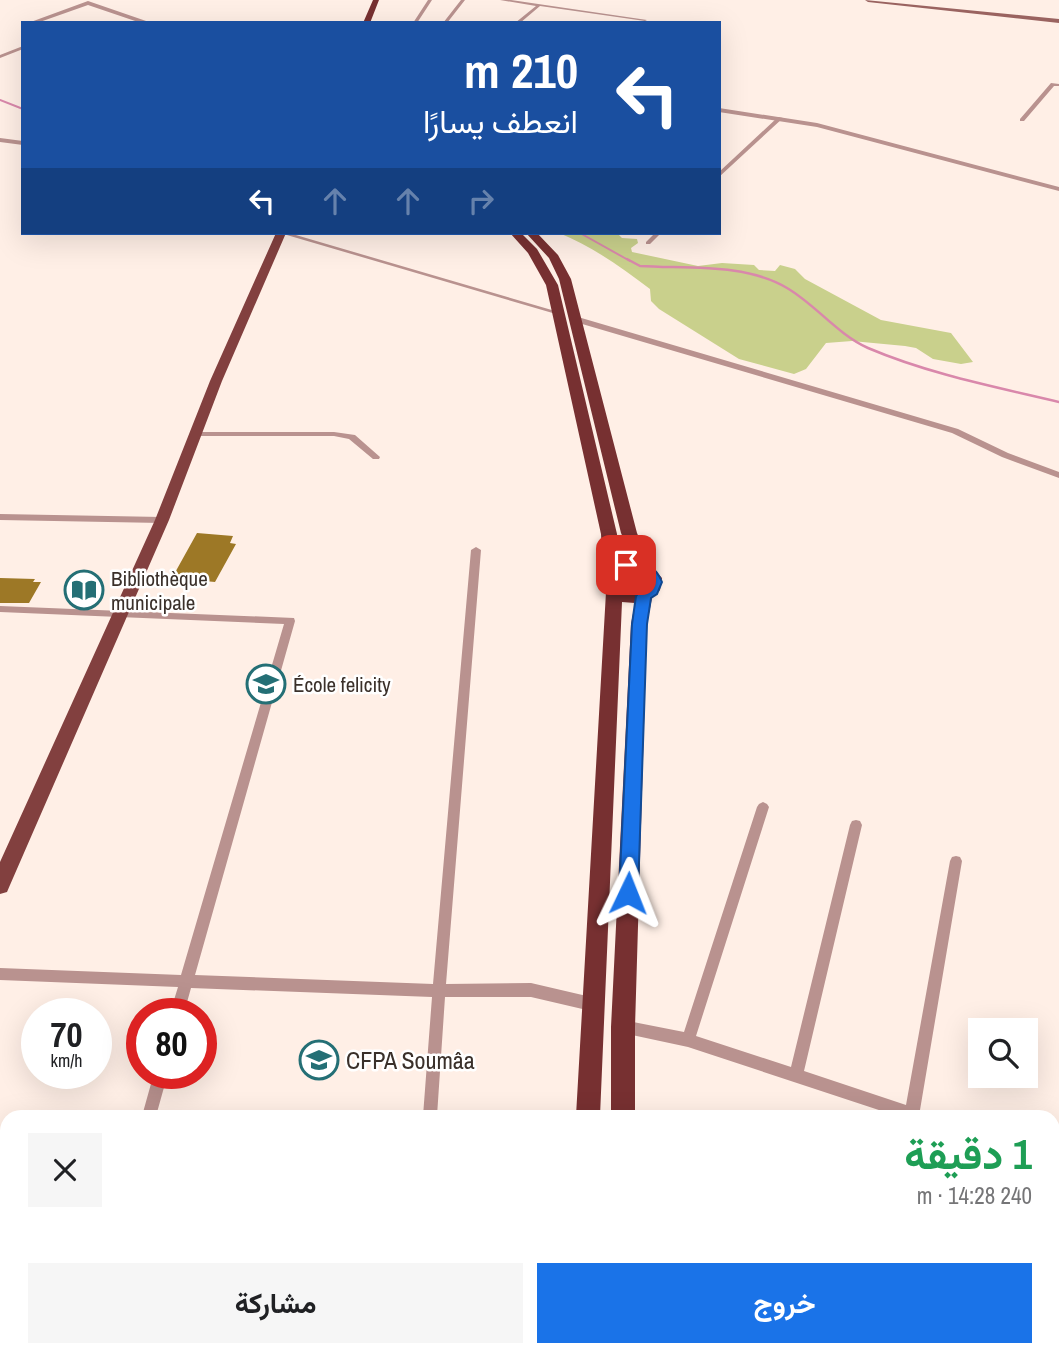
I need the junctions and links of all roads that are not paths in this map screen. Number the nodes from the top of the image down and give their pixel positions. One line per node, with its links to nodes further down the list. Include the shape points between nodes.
1 (376, 0): 13 (highway)
2 (384, 0): 14 (highway)
3 (430, 0): 15 (street)
4 (463, 0): 16 (street)
5 (502, 0): 7 (street)
6 (868, 0): 10 (main road)
7 (538, 6): 8 (street); 17 (street)
8 (606, 15): 9 (street); 18 (street)
9 (645, 20)
10 (1059, 20)
11 (37, 21): 12 (street, via 88,3)
12 (141, 21)
13 (367, 21)
14 (375, 21)
15 (416, 21)
16 (447, 21)
17 (519, 21)
18 (599, 21)
19 (21, 48): 20 (street)
20 (0, 57)
21 (1059, 85): 24 (street, via 1053,84)
22 (721, 110): 23 (street)
23 (780, 118): 27 (street); 28 (street)
24 (1022, 120)
25 (0, 140): 26 (street)
26 (21, 143)
27 (721, 173)
28 (1059, 189)
29 (281, 235): 37 (main road)
30 (289, 235): 35 (street)
31 (516, 235): 35 (highway, via 544,267)
32 (533, 235): 36 (highway, via 554,257)
33 (656, 235): 34 (street)
34 (648, 243)
35 (558, 313): 44 (highway, via 609,534)
36 (575, 319): 39 (street, via 955,431); 43 (highway, via 629,533)
37 (196, 434): 38 (street, via 334,434 352,437); 41 (main road)
38 (376, 457)
39 (1059, 475)
40 (0, 517): 41 (street)
41 (162, 520): 47 (main road)
42 (476, 550): 54 (street)
43 (644, 568): 44 (highway, via 626,565); 45 (highway, via 655,582)
44 (612, 582): 45 (highway, via 625,597); 56 (highway)
45 (644, 596): 57 (highway, via 639,624)
46 (0, 609): 47 (street)
47 (120, 611): 51 (main road); 53 (street, via 290,621)
48 (763, 807): 58 (street)
49 (856, 825): 59 (street)
50 (956, 862): 66 (street)
51 (0, 885)
52 (0, 974): 53 (street)
53 (185, 982): 54 (street); 55 (street)
54 (439, 991): 56 (street, via 531,990); 62 (street)
55 (181, 998)
56 (591, 1004): 63 (highway)
57 (623, 1027): 58 (street); 64 (highway)
58 (688, 1040): 59 (street)
59 (796, 1075): 65 (street)
60 (157, 1089): 61 (street)
61 (151, 1110)
62 (430, 1110)
63 (588, 1110)
64 (622, 1110)
65 (900, 1110)
66 (916, 1110)

